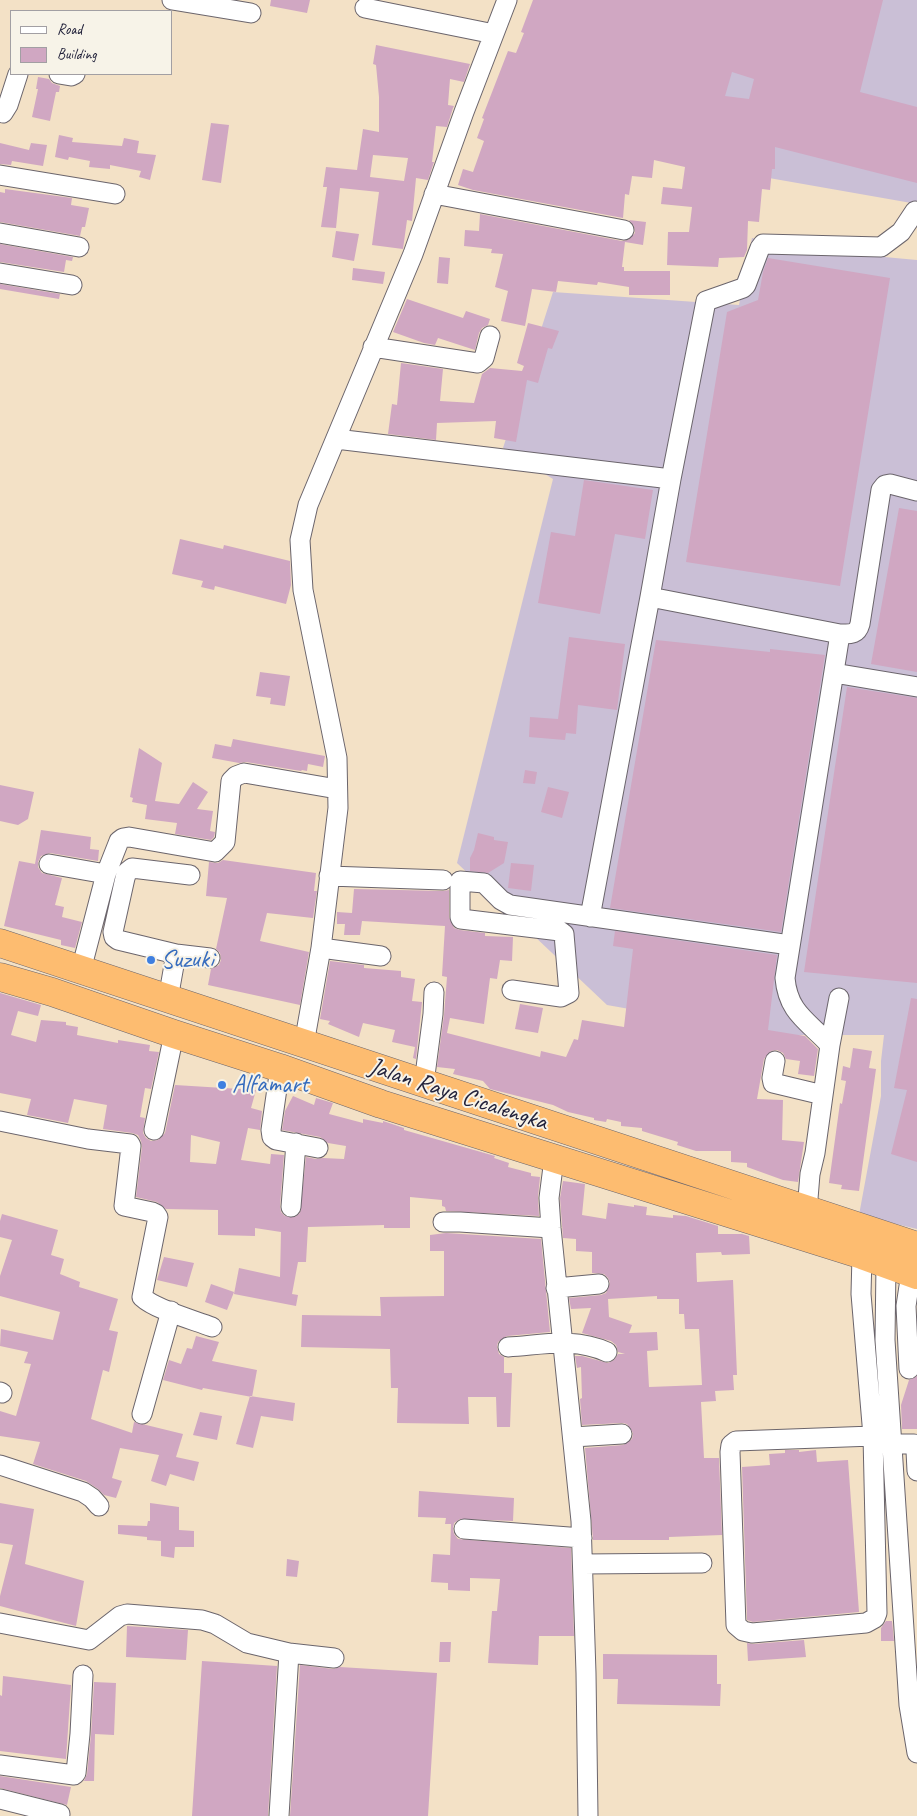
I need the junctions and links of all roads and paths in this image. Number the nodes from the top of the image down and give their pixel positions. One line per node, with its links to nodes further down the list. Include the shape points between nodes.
1 (172, 0): 4 (street)
2 (507, 0): 5 (street)
3 (365, 8): 5 (street)
4 (251, 13)
5 (494, 34): 10 (street)
6 (18, 75): 7 (street, via 8,105 3,113)
7 (0, 112)
8 (0, 175): 9 (street)
9 (115, 194)
10 (434, 194): 12 (street); 18 (street, via 413,254)
11 (915, 211): 20 (street, via 901,232 881,247 763,244 743,288 706,301)
12 (624, 230)
13 (0, 233): 14 (street)
14 (79, 247)
15 (0, 273): 16 (street)
16 (72, 285)
17 (490, 336): 18 (street, via 484,358 478,363)
18 (372, 347): 19 (street)
19 (336, 440): 20 (street); 26 (street, via 308,505 300,540 303,590 337,758)
20 (671, 479): 22 (street)
21 (917, 491): 23 (street, via 890,484 881,490 859,630 855,634)
22 (650, 597): 23 (street); 32 (street)
23 (840, 634): 24 (street)
24 (834, 673): 25 (street); 34 (street)
25 (917, 687)
26 (337, 789): 28 (street, via 244,773 231,781 225,842 215,852 123,838); 30 (street, via 338,808)
27 (49, 864): 28 (street)
28 (106, 874): 39 (street)
29 (190, 875): 36 (street, via 132,868 125,878 113,932 118,940)
30 (329, 876): 31 (street); 35 (street)
31 (444, 880)
32 (590, 917): 34 (street); 41 (street, via 510,905 484,883 460,881 461,919 563,932 569,993 561,998)
33 (0, 943): 39 (highway, Jalan Raya Cicalengka)
34 (790, 946): 47 (street, via 785,978 790,1002)
35 (321, 948): 37 (street); 46 (street)
36 (176, 954): 38 (street); 44 (street)
37 (381, 956)
38 (210, 958)
39 (81, 970): 44 (highway, Jalan Raya Cicalengka)
40 (0, 976): 45 (highway, Jalan Raya Cicalengka)
41 (512, 990)
42 (434, 992): 51 (street)
43 (839, 998): 47 (street)
44 (168, 999): 46 (highway, Jalan Raya Cicalengka)
45 (174, 1034): 49 (highway, Jalan Raya Cicalengka); 55 (street)
46 (304, 1044): 50 (highway, Jalan Raya Cicalengka)
47 (830, 1045): 52 (street)
48 (775, 1061): 52 (street, via 773,1083)
49 (280, 1068): 53 (highway, Jalan Raya Cicalengka); 56 (street, via 272,1137)
50 (393, 1072): 51 (highway, Jalan Raya Cicalengka); 53 (highway)
51 (424, 1083): 60 (highway, Jalan Raya Cicalengka)
52 (823, 1095): 60 (street)
53 (381, 1104): 58 (highway, Jalan Raya Cicalengka)
54 (0, 1121): 67 (street, via 132,1146 124,1206 152,1212 158,1217 142,1297)
55 (154, 1130)
56 (296, 1144): 57 (street); 59 (street)
57 (318, 1148)
58 (554, 1159): 62 (street, via 549,1198); 64 (highway, Jalan Raya Cicalengka)
59 (291, 1207)
60 (807, 1211): 63 (highway, Jalan Raya Cicalengka)
61 (443, 1222): 62 (street)
62 (551, 1228): 66 (street)
63 (905, 1242): 64 (street)
64 (894, 1267): 69 (street); 76 (street, via 861,1294); 78 (street, via 885,1340)
65 (599, 1284): 66 (street)
66 (556, 1288): 70 (street)
67 (171, 1311): 68 (street); 74 (street)
68 (212, 1327)
69 (912, 1340): 73 (street)
70 (563, 1343): 71 (street); 72 (street, via 583,1344); 77 (street)
71 (508, 1347)
72 (607, 1352)
73 (909, 1369)
74 (142, 1414)
75 (622, 1434): 77 (street)
76 (873, 1436): 76 (street, via 875,1618 866,1623 752,1633 743,1631 736,1626 731,1445 736,1440)
77 (572, 1437): 83 (street)
78 (891, 1444): 80 (street, via 914,1444); 90 (street)
79 (0, 1465): 81 (street, via 83,1492)
80 (917, 1471)
81 (99, 1506)
82 (464, 1529): 83 (street)
83 (582, 1538): 85 (street)
84 (702, 1563): 85 (street)
85 (583, 1564): 96 (street)
86 (0, 1623): 87 (street, via 88,1640 127,1614 193,1618 214,1624 247,1643)
87 (289, 1653): 88 (street); 95 (street)
88 (334, 1658)
89 (83, 1675): 92 (street, via 76,1773)
90 (913, 1704): 91 (street)
91 (917, 1753)
92 (0, 1765)
93 (0, 1799): 94 (street)
94 (60, 1814)
95 (279, 1816)
96 (588, 1816)

